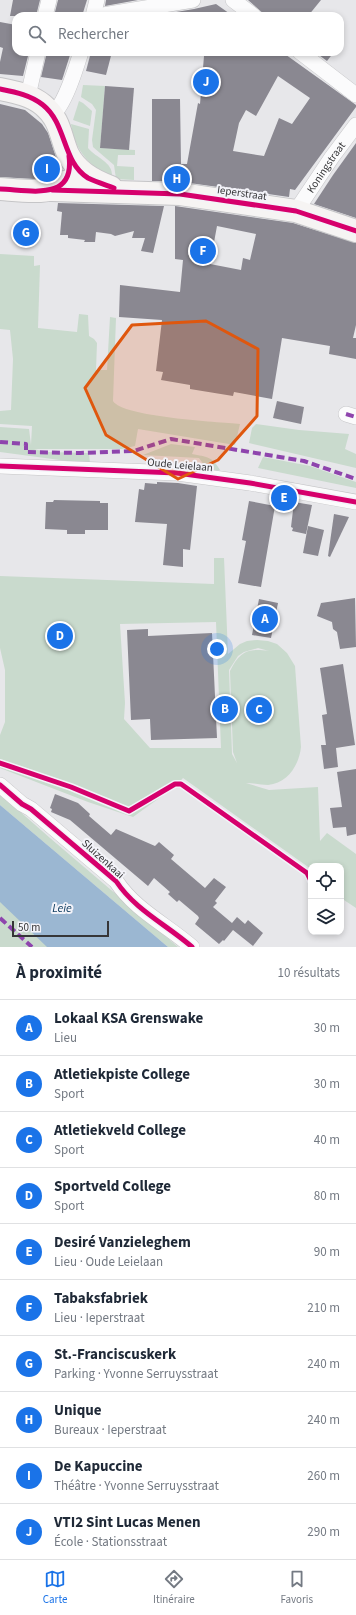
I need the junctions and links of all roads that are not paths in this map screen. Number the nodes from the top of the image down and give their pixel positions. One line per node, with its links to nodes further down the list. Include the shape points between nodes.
1 (49, 0): 5 (street)
2 (97, 0): 6 (street)
3 (193, 0): 7 (street)
4 (233, 0): 8 (street)
5 (47, 12)
6 (94, 12)
7 (121, 12)
8 (249, 12)
9 (37, 56): 14 (street)
10 (80, 56): 15 (street, via 65,95)
11 (305, 56): 13 (street)
12 (0, 89): 14 (street, Ieperstraat)
13 (356, 95)
14 (28, 96): 15 (street, Ieperstraat, via 43,105)
15 (52, 115): 17 (street, Ieperstraat, via 61,130)
16 (356, 126): 21 (street, Koningstraat)
17 (68, 154): 19 (street, via 70,168 67,180 62,186); 20 (street, Ieperstraat, via 87,177)
18 (0, 189): 19 (street, Ieperstraat)
19 (52, 190): 20 (street, Ieperstraat)
20 (122, 191): 21 (street, Ieperstraat, via 180,194)
21 (296, 210): 22 (street, Ieperstraat)
22 (356, 231)
23 (0, 466): 24 (street, Oude Leielaan, via 177,473)
24 (356, 502)
25 (0, 785): 26 (street, Sluizenkaai, via 116,881 123,892 164,927)
26 (192, 947)

